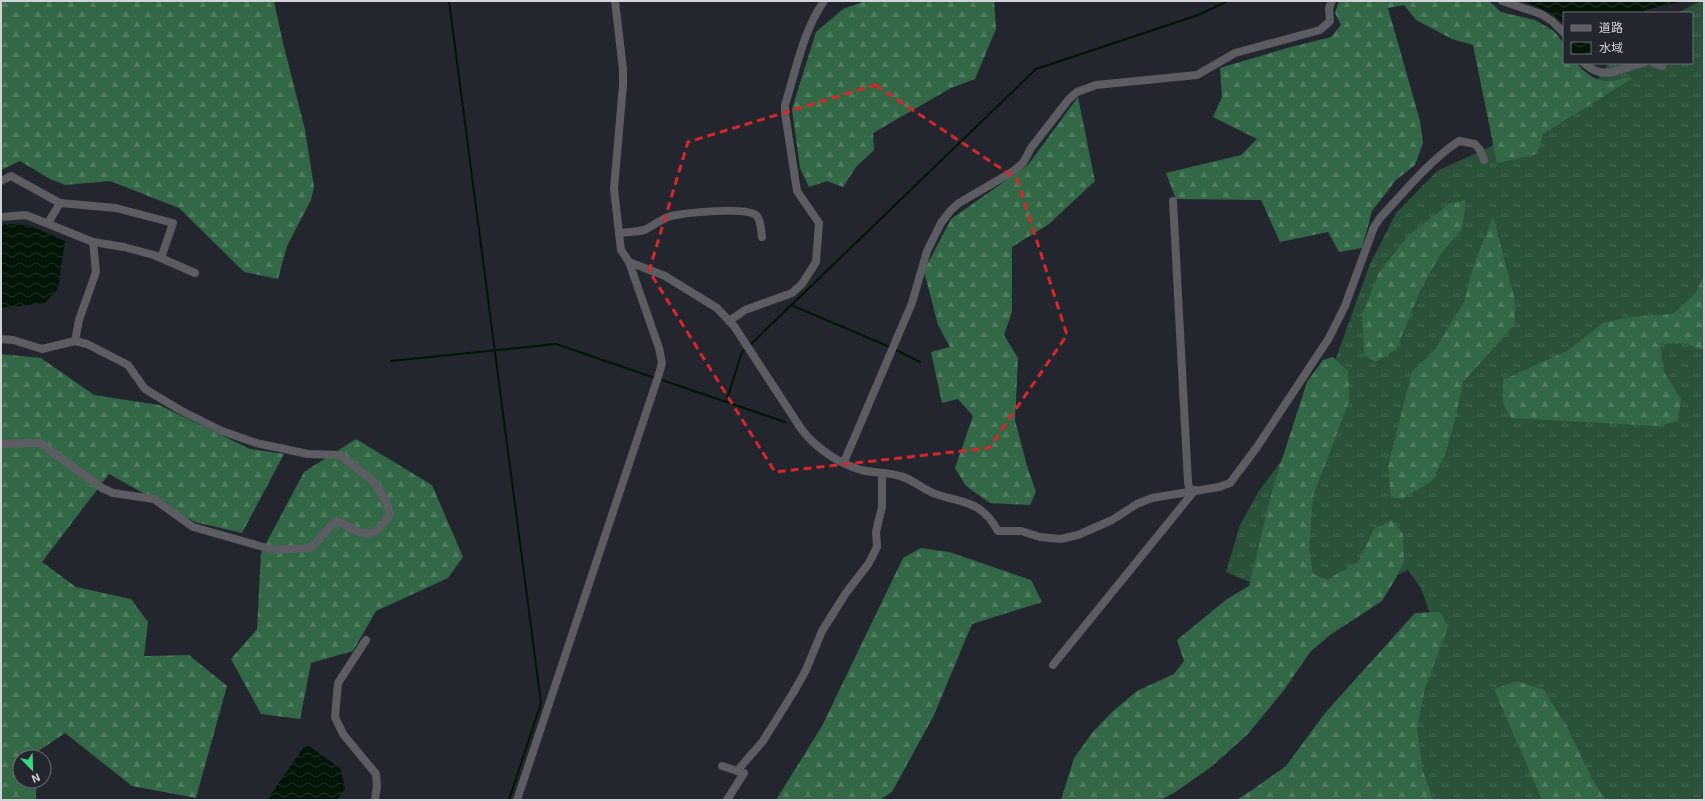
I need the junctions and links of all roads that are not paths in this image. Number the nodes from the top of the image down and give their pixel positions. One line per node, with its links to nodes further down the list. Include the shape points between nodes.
1 (615, 1): 16 (street, via 623,69 614,189)
2 (824, 1): 22 (street, via 809,28 785,113 797,191 819,223 816,262 802,284 792,292 745,310)
3 (1332, 1): 26 (street, via 1329,8 1330,21 1320,30 1235,53 1197,75 1096,85 1077,92 1031,148 1023,164 951,210 941,223 927,251 912,302)
4 (1502, 1): 5 (street, via 1541,14)
5 (1563, 32)
6 (1585, 64): 7 (street, via 1605,74)
7 (1640, 64)
8 (1657, 64): 9 (street)
9 (1662, 66)
10 (1484, 160): 28 (street, via 1475,144 1459,141 1427,167 1380,218 1374,227 1345,306 1329,338 1257,447 1230,483)
11 (1, 181): 13 (street, via 11,176)
12 (1173, 201): 28 (street, via 1188,482)
13 (60, 203): 15 (street); 19 (street, via 116,208 173,223)
14 (1, 217): 15 (street, via 26,215)
15 (48, 223): 18 (street)
16 (619, 233): 17 (street, via 644,230 670,217 712,211 754,214 758,217); 20 (street, via 621,250)
17 (762, 237)
18 (93, 242): 19 (street, via 124,247); 24 (street, via 96,272 78,320)
19 (161, 258): 21 (street)
20 (629, 262): 22 (street, via 665,276 717,308); 34 (street, via 662,363)
21 (195, 273)
22 (729, 321): 26 (street, via 810,440)
23 (1, 339): 24 (street, via 42,349)
24 (75, 341): 25 (street, via 128,365 145,389 222,431 256,443 308,454 340,455 373,481 387,502 390,514 378,529 367,534 360,534 337,521 310,548 274,550 193,527 154,499 113,493 102,488 40,442)
25 (1, 444)
26 (844, 462): 27 (street, via 861,470)
27 (882, 473): 28 (street, via 900,476 932,492 972,505 984,511 998,531 1021,531 1040,537 1060,539 1078,535 1112,520 1152,498); 32 (street, via 882,507 876,532 877,547 869,563 822,631 806,670 793,693 762,740)
28 (1192, 491): 30 (street)
29 (366, 640): 33 (street, via 338,683 335,717 343,734 376,774)
30 (1053, 665)
31 (722, 766): 32 (street)
32 (737, 771): 35 (street, via 744,773)
33 (375, 800)
34 (517, 800)
35 (727, 800)

